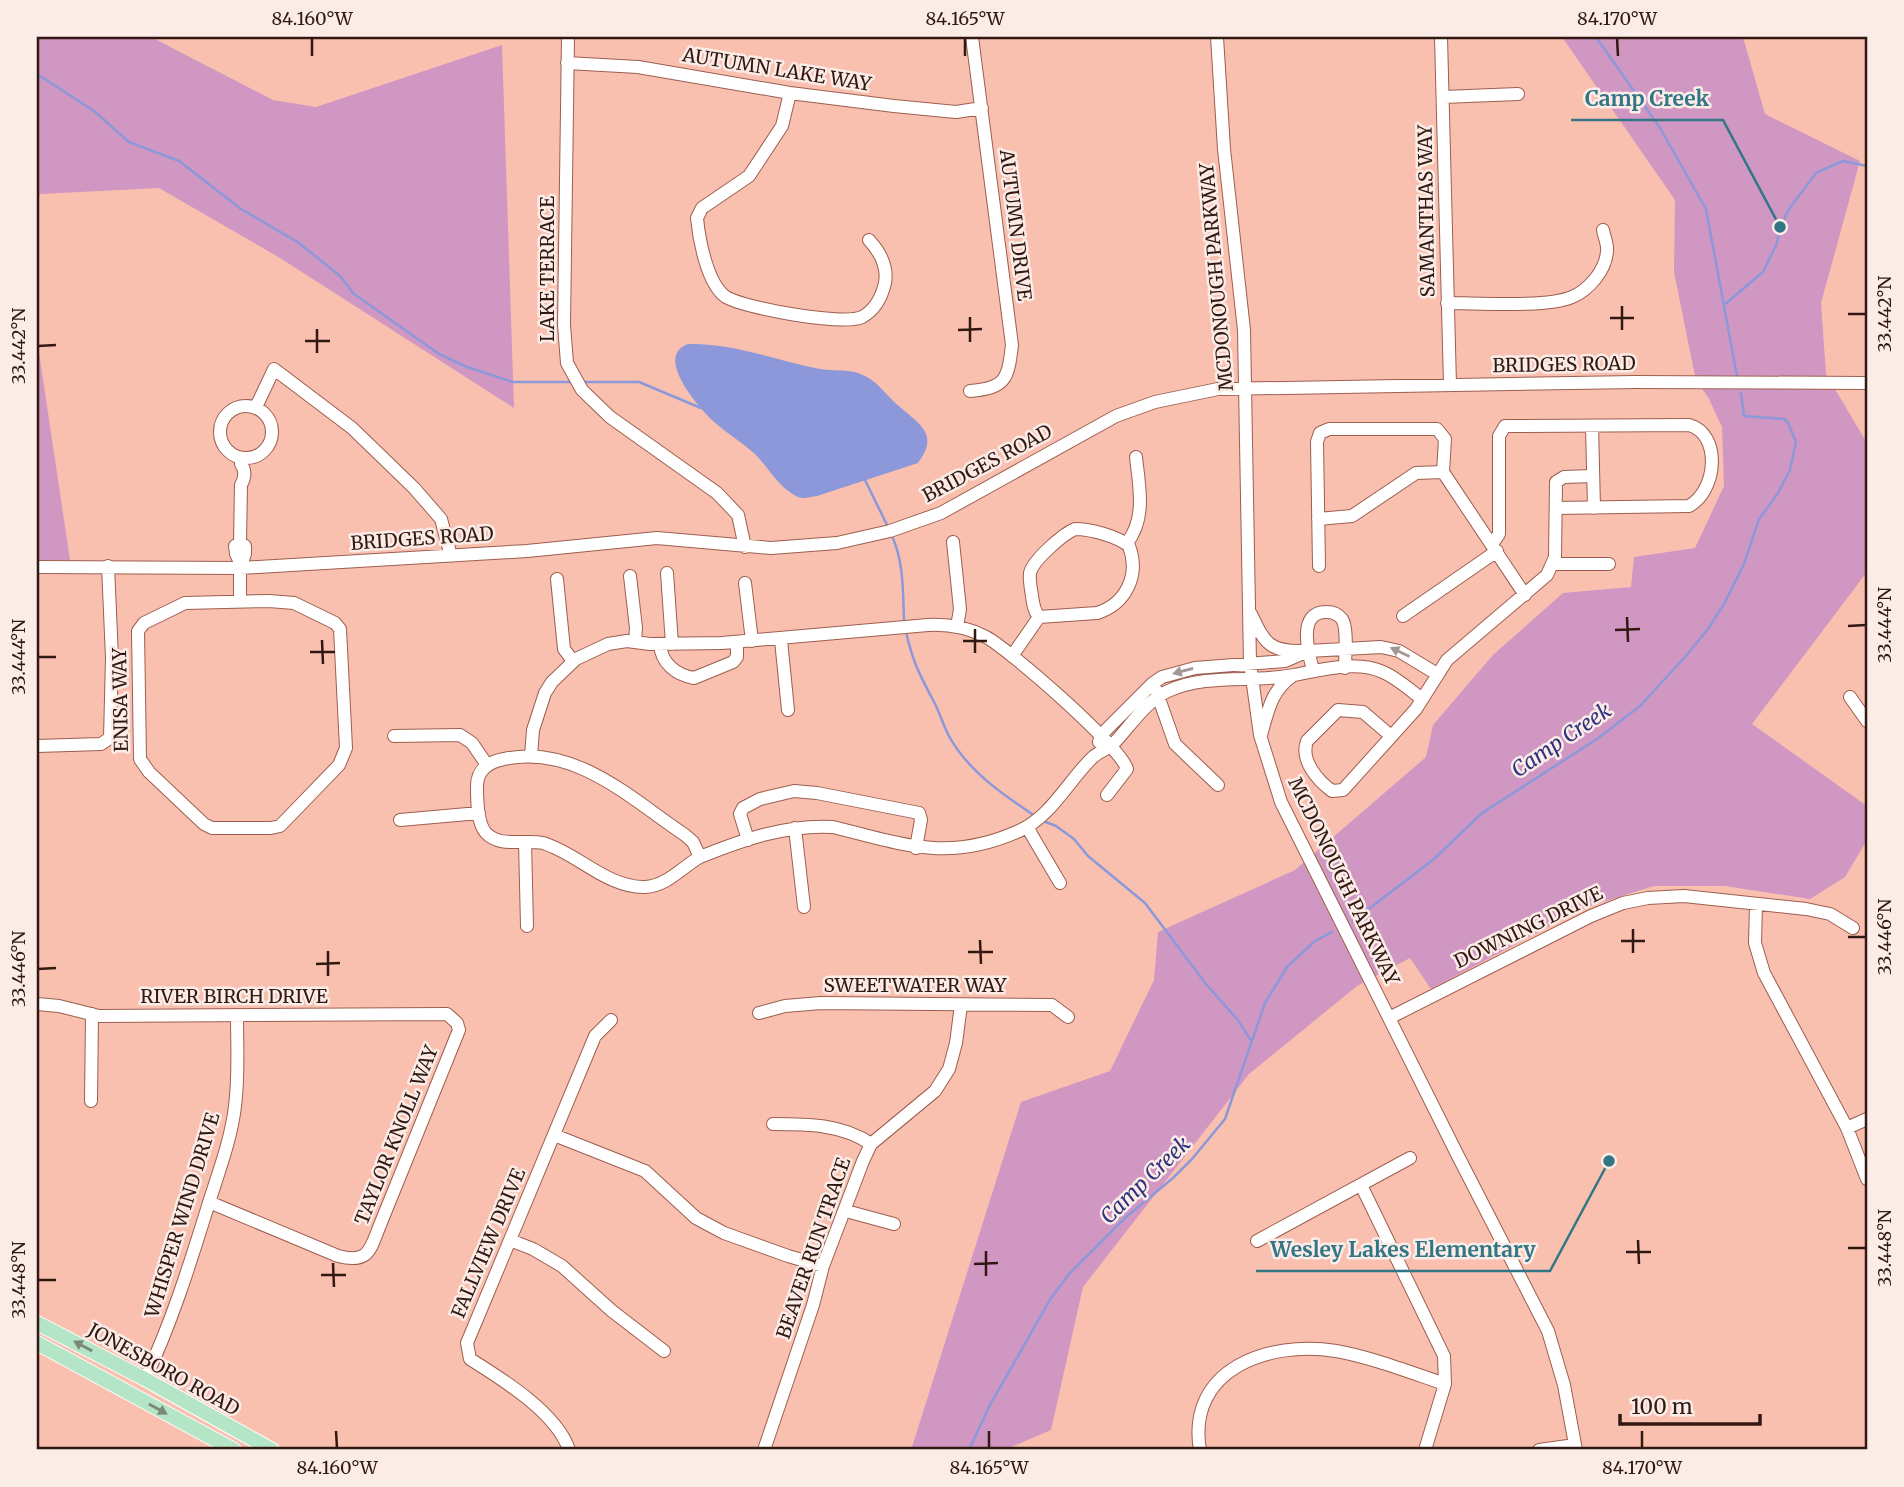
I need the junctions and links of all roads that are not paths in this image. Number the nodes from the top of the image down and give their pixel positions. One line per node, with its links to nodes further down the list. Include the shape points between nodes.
1 (568, 37): 5 (street, LAKE TERRACE)
2 (972, 37): 9 (street, AUTUMN DRIVE)
3 (1217, 37): 15 (street, MCDONOUGH PARKWAY)
4 (1441, 37): 8 (street, SAMANTHAS WAY)
5 (568, 63): 6 (street, AUTUMN LAKE WAY, via 638,67); 28 (street, LAKE TERRACE, via 567,363 582,390 610,417 717,493 738,515)
6 (790, 93): 9 (street, AUTUMN LAKE WAY, via 956,112); 11 (street, via 782,125 749,176 702,208 696,218 714,283 724,296 750,306 822,318 861,318 883,293 886,275)
7 (1518, 94): 8 (street)
8 (1443, 97): 12 (street, SAMANTHAS WAY)
9 (982, 108): 16 (street, AUTUMN DRIVE, via 1012,345 1003,383)
10 (1603, 230): 12 (street, via 1608,250 1601,270 1590,286 1572,297 1547,303)
11 (869, 240)
12 (1447, 303): 14 (street, SAMANTHAS WAY)
13 (1867, 383): 14 (street, BRIDGES ROAD)
14 (1450, 385): 15 (street, BRIDGES ROAD)
15 (1246, 388): 28 (street, BRIDGES ROAD, via 1177,397 1116,416 941,513 890,531 836,543); 43 (street, MCDONOUGH PARKWAY)
16 (970, 391)
17 (256, 407): 20 (street, via 270,420 270,444); 20 (street, via 232,409 221,423 226,449); 30 (street, via 274,369 352,428 414,488 441,519)
18 (1592, 426): 22 (street); 24 (street, via 1692,425 1703,434 1712,467 1706,488 1689,506); 29 (street, via 1502,428)
19 (1136, 457): 27 (street, via 1140,514 1135,533)
20 (241, 461): 33 (street, via 236,479 242,483 240,542 245,554)
21 (1443, 472): 25 (street, via 1413,475 1352,516); 25 (street, via 1445,439 1437,429 1327,429 1317,439); 29 (street)
22 (1593, 476): 23 (street, via 1559,479); 24 (street)
23 (1556, 508): 24 (street); 31 (street)
24 (1594, 508)
25 (1318, 519): 35 (street)
26 (953, 542): 46 (street, via 960,609)
27 (1126, 544): 45 (street, via 1133,573 1128,589 1112,607 1097,613); 45 (street, via 1084,530 1065,535 1030,572)
28 (745, 547): 30 (street, BRIDGES ROAD, via 657,538)
29 (1495, 547): 41 (street); 44 (street)
30 (451, 556): 33 (street, BRIDGES ROAD)
31 (1554, 564): 32 (street); 41 (street)
32 (1609, 564)
33 (240, 565): 34 (street, BRIDGES ROAD); 42 (street)
34 (108, 566): 36 (street, BRIDGES ROAD); 72 (street, via 110,738 101,744)
35 (1319, 566)
36 (37, 567)
37 (667, 573): 51 (street, via 673,630)
38 (630, 576): 49 (street)
39 (556, 579): 55 (street, via 564,649)
40 (745, 583): 48 (street)
41 (1525, 595): 59 (street, via 1450,657)
42 (240, 601): 42 (street, ENISA WAY, via 290,602 335,623 341,632 344,757 275,828 208,827 140,759 140,627 185,603)
43 (1249, 609): 53 (street, via 1270,646); 56 (street, MCDONOUGH PARKWAY)
44 (1403, 616)
45 (1039, 617): 54 (street)
46 (957, 626): 47 (street); 54 (street, via 983,636)
47 (781, 640): 48 (street); 66 (street)
48 (752, 641): 50 (street)
49 (635, 642): 51 (street); 55 (street, via 608,644)
50 (737, 642): 51 (street); 51 (street, via 733,662 694,678 662,658)
51 (666, 644)
52 (1345, 649): 53 (street); 53 (street, via 1343,620 1337,614 1319,612 1309,620); 57 (street); 59 (street, one-way to 52, via 1388,647)
53 (1308, 651): 56 (street, via 1285,661); 58 (street)
54 (1012, 656): 68 (street)
55 (573, 661): 75 (street, via 545,693 531,734)
56 (1250, 663): 61 (street, MCDONOUGH PARKWAY); 62 (street, one-way to 62, via 1195,668)
57 (1345, 668): 58 (street); 65 (street, via 1380,671)
58 (1313, 670): 60 (street)
59 (1437, 674): 65 (street)
60 (1293, 676): 61 (street); 69 (street, via 1273,694)
61 (1251, 678): 63 (street, via 1195,683); 69 (street, MCDONOUGH PARKWAY)
62 (1152, 684): 63 (street); 68 (street)
63 (1159, 696): 73 (street); 77 (street, via 1175,744)
64 (1850, 697): 67 (street)
65 (1422, 699): 71 (street)
66 (788, 710)
67 (1867, 721)
68 (1101, 734): 73 (street); 74 (street)
69 (1261, 735): 99 (street, MCDONOUGH PARKWAY, via 1281,802)
70 (394, 736): 76 (street, via 460,735 472,743)
71 (1391, 736): 71 (street, via 1339,792 1330,790 1312,772 1307,741 1338,710 1363,712)
72 (37, 746)
73 (1111, 746): 74 (street); 78 (street, via 1127,769)
74 (1095, 755): 81 (street)
75 (531, 756): 76 (street); 86 (street, via 562,759 587,769 685,835)
76 (487, 765): 79 (street, via 478,777)
77 (1218, 785)
78 (1107, 795)
79 (479, 813): 80 (street); 84 (street, via 484,831 493,838)
80 (400, 820)
81 (1027, 827): 85 (street, via 973,846); 87 (street)
82 (795, 828): 83 (street); 85 (street, via 833,827); 89 (street)
83 (748, 840): 85 (street, via 740,814 743,808 783,792 804,791 919,813); 86 (street)
84 (525, 842): 86 (street, via 545,844 638,887 664,883); 90 (street)
85 (916, 848)
86 (700, 857)
87 (1060, 883)
88 (1756, 904): 91 (street, DOWNING DRIVE, via 1830,914); 99 (street, DOWNING DRIVE, via 1684,896 1623,903); 104 (street, via 1755,943 1764,973)
89 (804, 907)
90 (527, 926)
91 (1853, 928)
92 (37, 1003): 95 (street, RIVER BIRCH DRIVE)
93 (961, 1005): 94 (street, SWEETWATER WAY, via 821,1003); 98 (street, SWEETWATER WAY, via 1052,1005); 106 (street, BEAVER RUN TRACE, via 957,1043 949,1069 935,1091)
94 (759, 1013)
95 (92, 1014): 97 (street, RIVER BIRCH DRIVE); 101 (street)
96 (433, 1014): 97 (street, RIVER BIRCH DRIVE); 110 (street, TAYLOR KNOLL WAY, via 446,1014 459,1030 365,1256 351,1259 334,1254)
97 (237, 1016): 110 (street, WHISPER WIND DRIVE, via 235,1108)
98 (1068, 1017)
99 (1389, 1018): 121 (street, MCDONOUGH PARKWAY, via 1548,1331)
100 (611, 1020): 105 (street, FALLVIEW DRIVE, via 595,1036)
101 (91, 1101)
102 (1867, 1119): 104 (street)
103 (773, 1124): 106 (street, via 838,1129)
104 (1847, 1128): 108 (street)
105 (554, 1135): 113 (street, FALLVIEW DRIVE); 115 (street, via 645,1171 696,1218 724,1233)
106 (871, 1144): 111 (street, BEAVER RUN TRACE)
107 (1410, 1158): 109 (street)
108 (1867, 1179)
109 (1360, 1185): 114 (street); 120 (street, via 1441,1347)
110 (209, 1202): 119 (street, WHISPER WIND DRIVE, via 166,1335)
111 (846, 1211): 112 (street); 115 (street, BEAVER RUN TRACE)
112 (894, 1224)
113 (510, 1240): 118 (street, via 562,1266); 124 (street, FALLVIEW DRIVE, via 467,1343 470,1359 554,1423)
114 (1256, 1241)
115 (823, 1266): 125 (street, BEAVER RUN TRACE)
116 (37, 1323): 119 (main road, JONESBORO ROAD, one-way to 116)
117 (37, 1343): 122 (main road, JONESBORO ROAD, one-way to 122)
118 (664, 1350)
119 (145, 1379): 123 (main road, JONESBORO ROAD)
120 (1445, 1384): 126 (street, via 1337,1351 1296,1351 1248,1360 1224,1374 1206,1398 1198,1426); 127 (street)
121 (1575, 1448): 128 (street)
122 (228, 1449)
123 (272, 1450)
124 (569, 1450)
125 (764, 1450)
126 (1200, 1450)
127 (1425, 1450)
128 (1539, 1450)

